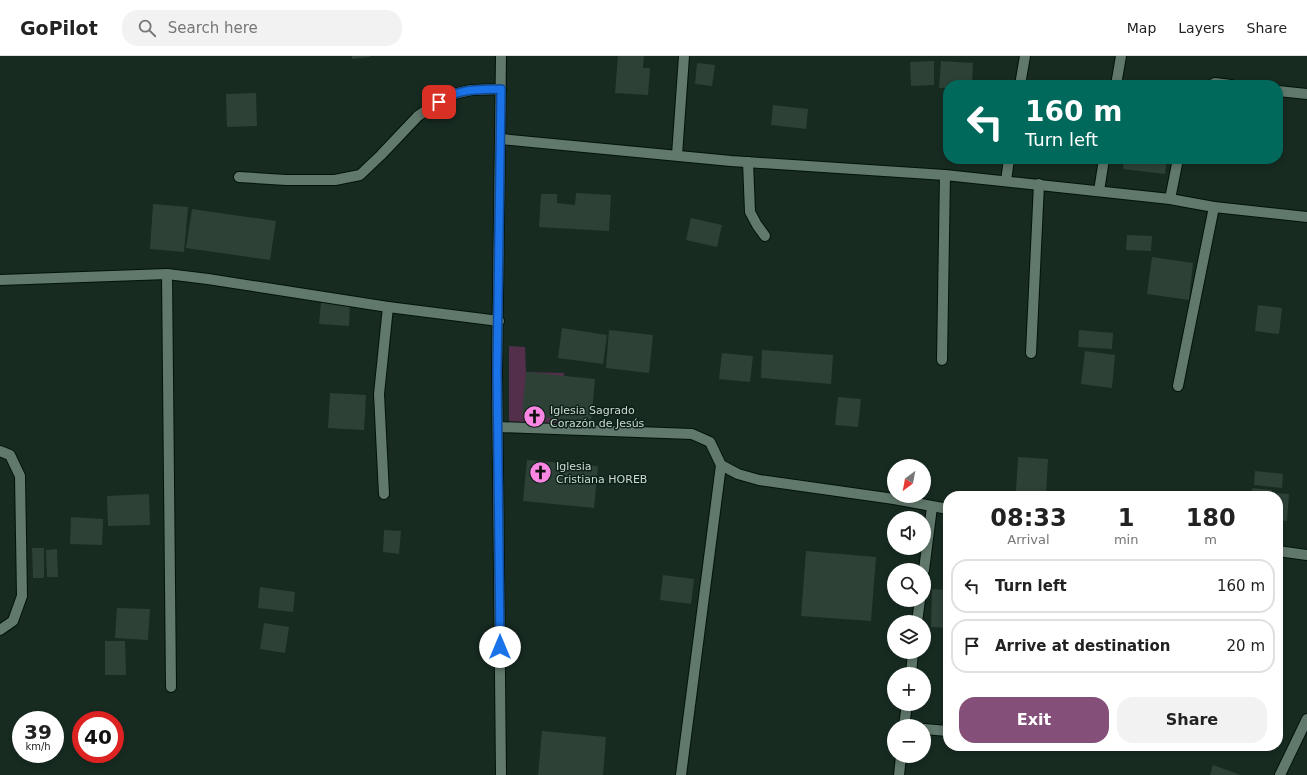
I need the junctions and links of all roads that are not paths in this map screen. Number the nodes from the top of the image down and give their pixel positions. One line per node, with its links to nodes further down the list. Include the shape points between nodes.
1 (501, 56): 7 (street)
2 (684, 56): 11 (street)
3 (1025, 56): 5 (street)
4 (1121, 56): 6 (street)
5 (1021, 80)
6 (1117, 80)
7 (501, 89): 10 (street); 17 (street, via 471,90 449,95 418,116 360,175 335,180)
8 (1283, 92): 9 (street)
9 (1307, 94)
10 (501, 139): 11 (street); 28 (street)
11 (677, 155): 12 (street)
12 (748, 162): 16 (street); 24 (street, via 750,212)
13 (1008, 164): 18 (street)
14 (1103, 164): 20 (street)
15 (1177, 164): 21 (street)
16 (945, 175): 18 (street); 30 (street)
17 (239, 177)
18 (1006, 181): 19 (street)
19 (1039, 184): 20 (street); 29 (street)
20 (1099, 191): 21 (street)
21 (1170, 199): 22 (street)
22 (1214, 207): 23 (street); 31 (street)
23 (1307, 217)
24 (765, 236)
25 (167, 274): 26 (street); 27 (street); 42 (street)
26 (0, 280)
27 (388, 307): 28 (street); 35 (street, via 379,394)
28 (499, 321): 32 (street)
29 (1031, 354)
30 (942, 360)
31 (1178, 386)
32 (498, 427): 34 (street, via 692,434 710,442); 47 (street)
33 (0, 451): 41 (street, via 10,455 20,476 22,596 13,620)
34 (721, 465): 36 (street, via 738,474 759,480); 48 (street)
35 (384, 494)
36 (932, 507): 37 (street); 40 (street)
37 (943, 508)
38 (1283, 552): 39 (street)
39 (1307, 555)
40 (925, 563)
41 (0, 630)
42 (171, 687)
43 (1307, 719): 50 (street)
44 (931, 730): 45 (street)
45 (943, 731)
46 (900, 763): 49 (street)
47 (501, 775)
48 (681, 775)
49 (899, 775)
50 (1280, 775)

